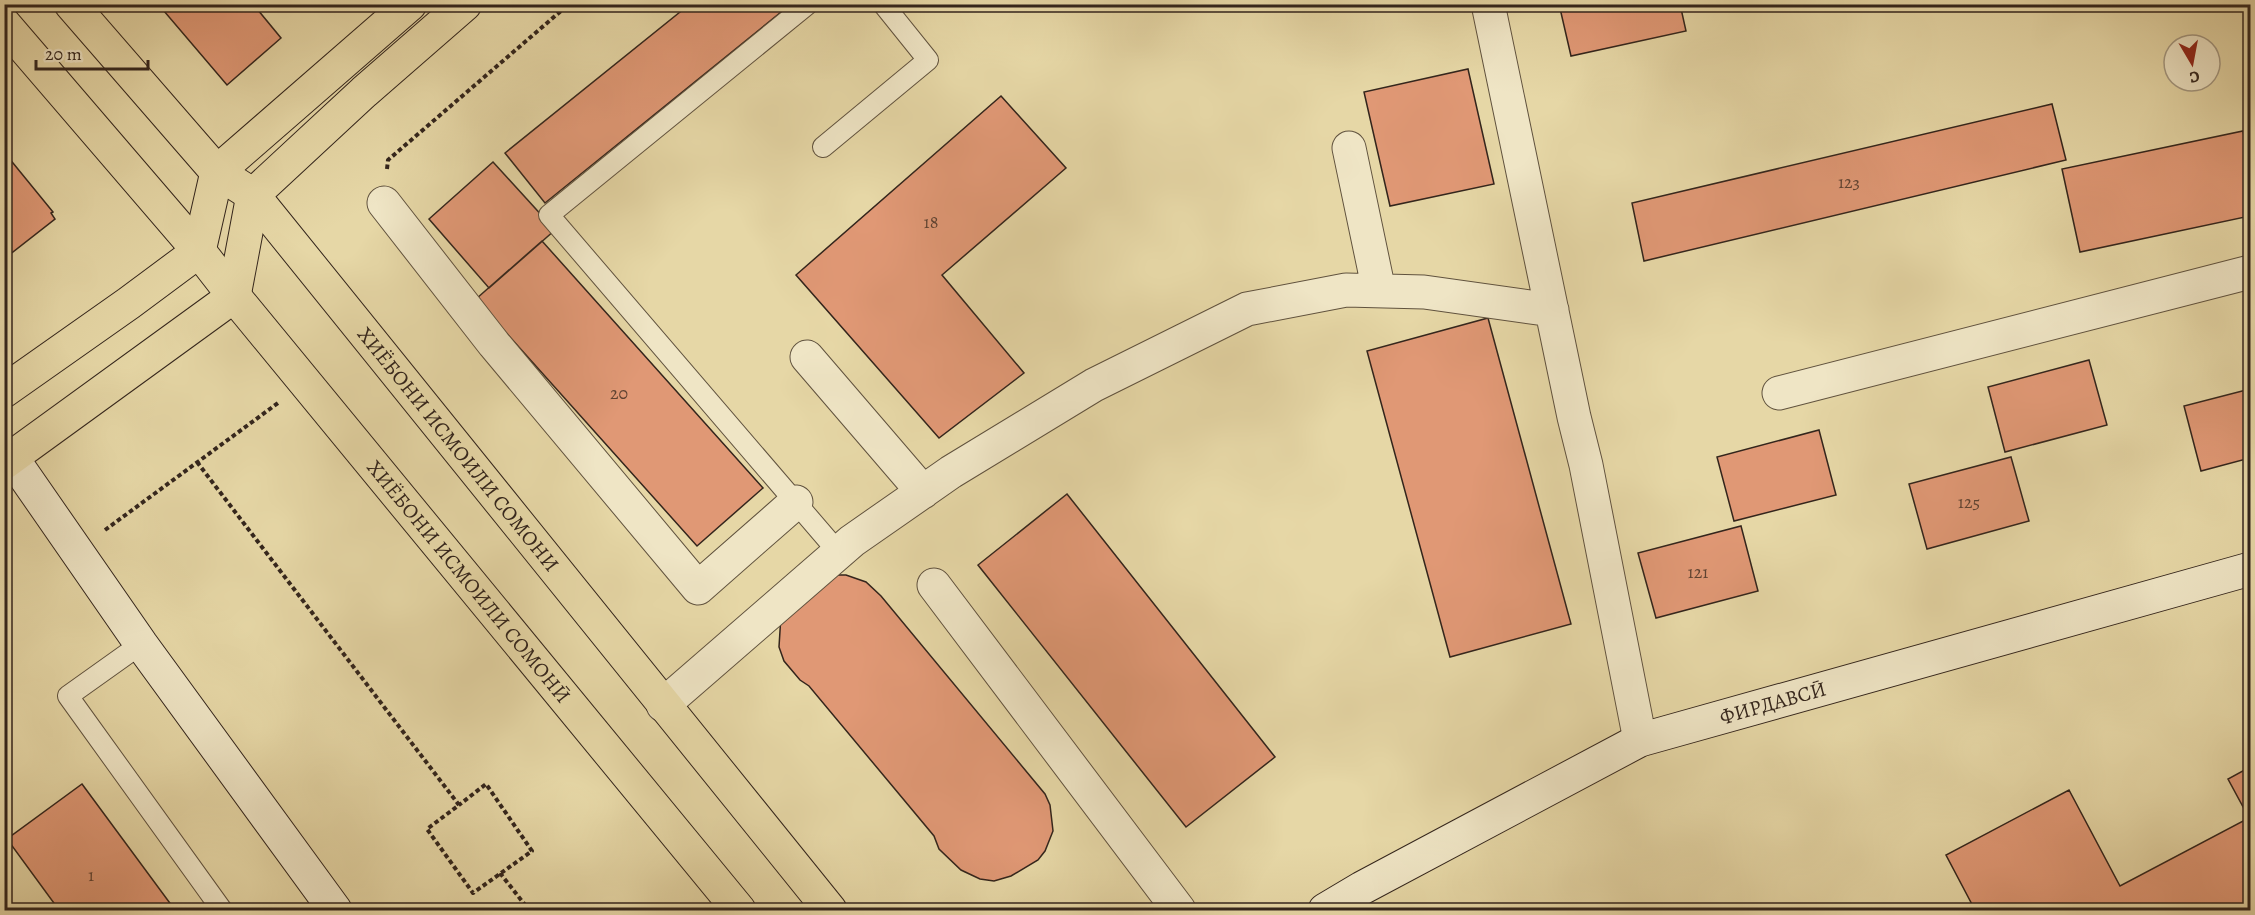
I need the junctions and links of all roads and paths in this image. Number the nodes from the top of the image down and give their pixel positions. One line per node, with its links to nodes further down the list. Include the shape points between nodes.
1 (71, 4): 11 (main road, ХИЁБОНИ ИСМОИЛИ СОМОНИ)
2 (410, 4): 11 (main road)
3 (465, 4): 12 (main road)
4 (569, 4): 13 (path, via 388,160)
5 (808, 4): 26 (lane, via 549,215)
6 (883, 4): 9 (lane, via 928,60)
7 (1488, 4): 18 (street)
8 (4, 24): 14 (main road)
9 (824, 147)
10 (1349, 148): 16 (street)
11 (218, 172): 12 (main road, ХИЁБОНИ ИСМОИЛИ СОМОНИ); 14 (main road)
12 (253, 195): 17 (main road); 32 (main road, ХИЁБОНИ ИСМОИЛИ СОМОНИ)
13 (384, 203): 26 (street, via 494,344 698,588)
14 (199, 251): 17 (main road, ХИЁБОНИ ИСМОИЛИ СОМОНӢ); 21 (main road)
15 (2250, 272): 22 (street)
16 (1379, 291): 18 (street, via 1424,292); 25 (street, via 1346,290 1247,309 1094,385)
17 (234, 296): 20 (main road, ХИЁБОНИ ИСМОИЛИ СОМОНӢ); 23 (main road)
18 (1552, 310): 33 (street)
19 (807, 357): 25 (street)
20 (305, 383): 24 (path); 39 (main road, ХИЁБОНИ ИСМОИЛИ СОМОНӢ)
21 (4, 391)
22 (1779, 393)
23 (8, 461): 27 (street)
24 (197, 462): 27 (path); 34 (path)
25 (923, 492): 28 (street)
26 (796, 502): 28 (lane)
27 (76, 551): 31 (street)
28 (839, 553): 32 (street)
29 (2250, 569): 33 (street, ФИРДАВСӢ)
30 (934, 585): 41 (street)
31 (141, 644): 36 (lane, via 68,696); 37 (street)
32 (663, 705): 40 (main road, ХИЁБОНИ ИСМОИЛИ СОМОНИ)
33 (1640, 740): 42 (street, ФИРДАВСӢ)
34 (459, 805): 35 (path, via 427,829 473,893); 35 (path, via 486,784 532,851)
35 (500, 873): 38 (path)
36 (222, 910)
37 (335, 910)
38 (529, 910)
39 (739, 910)
40 (830, 910)
41 (1179, 910)
42 (1325, 910)

